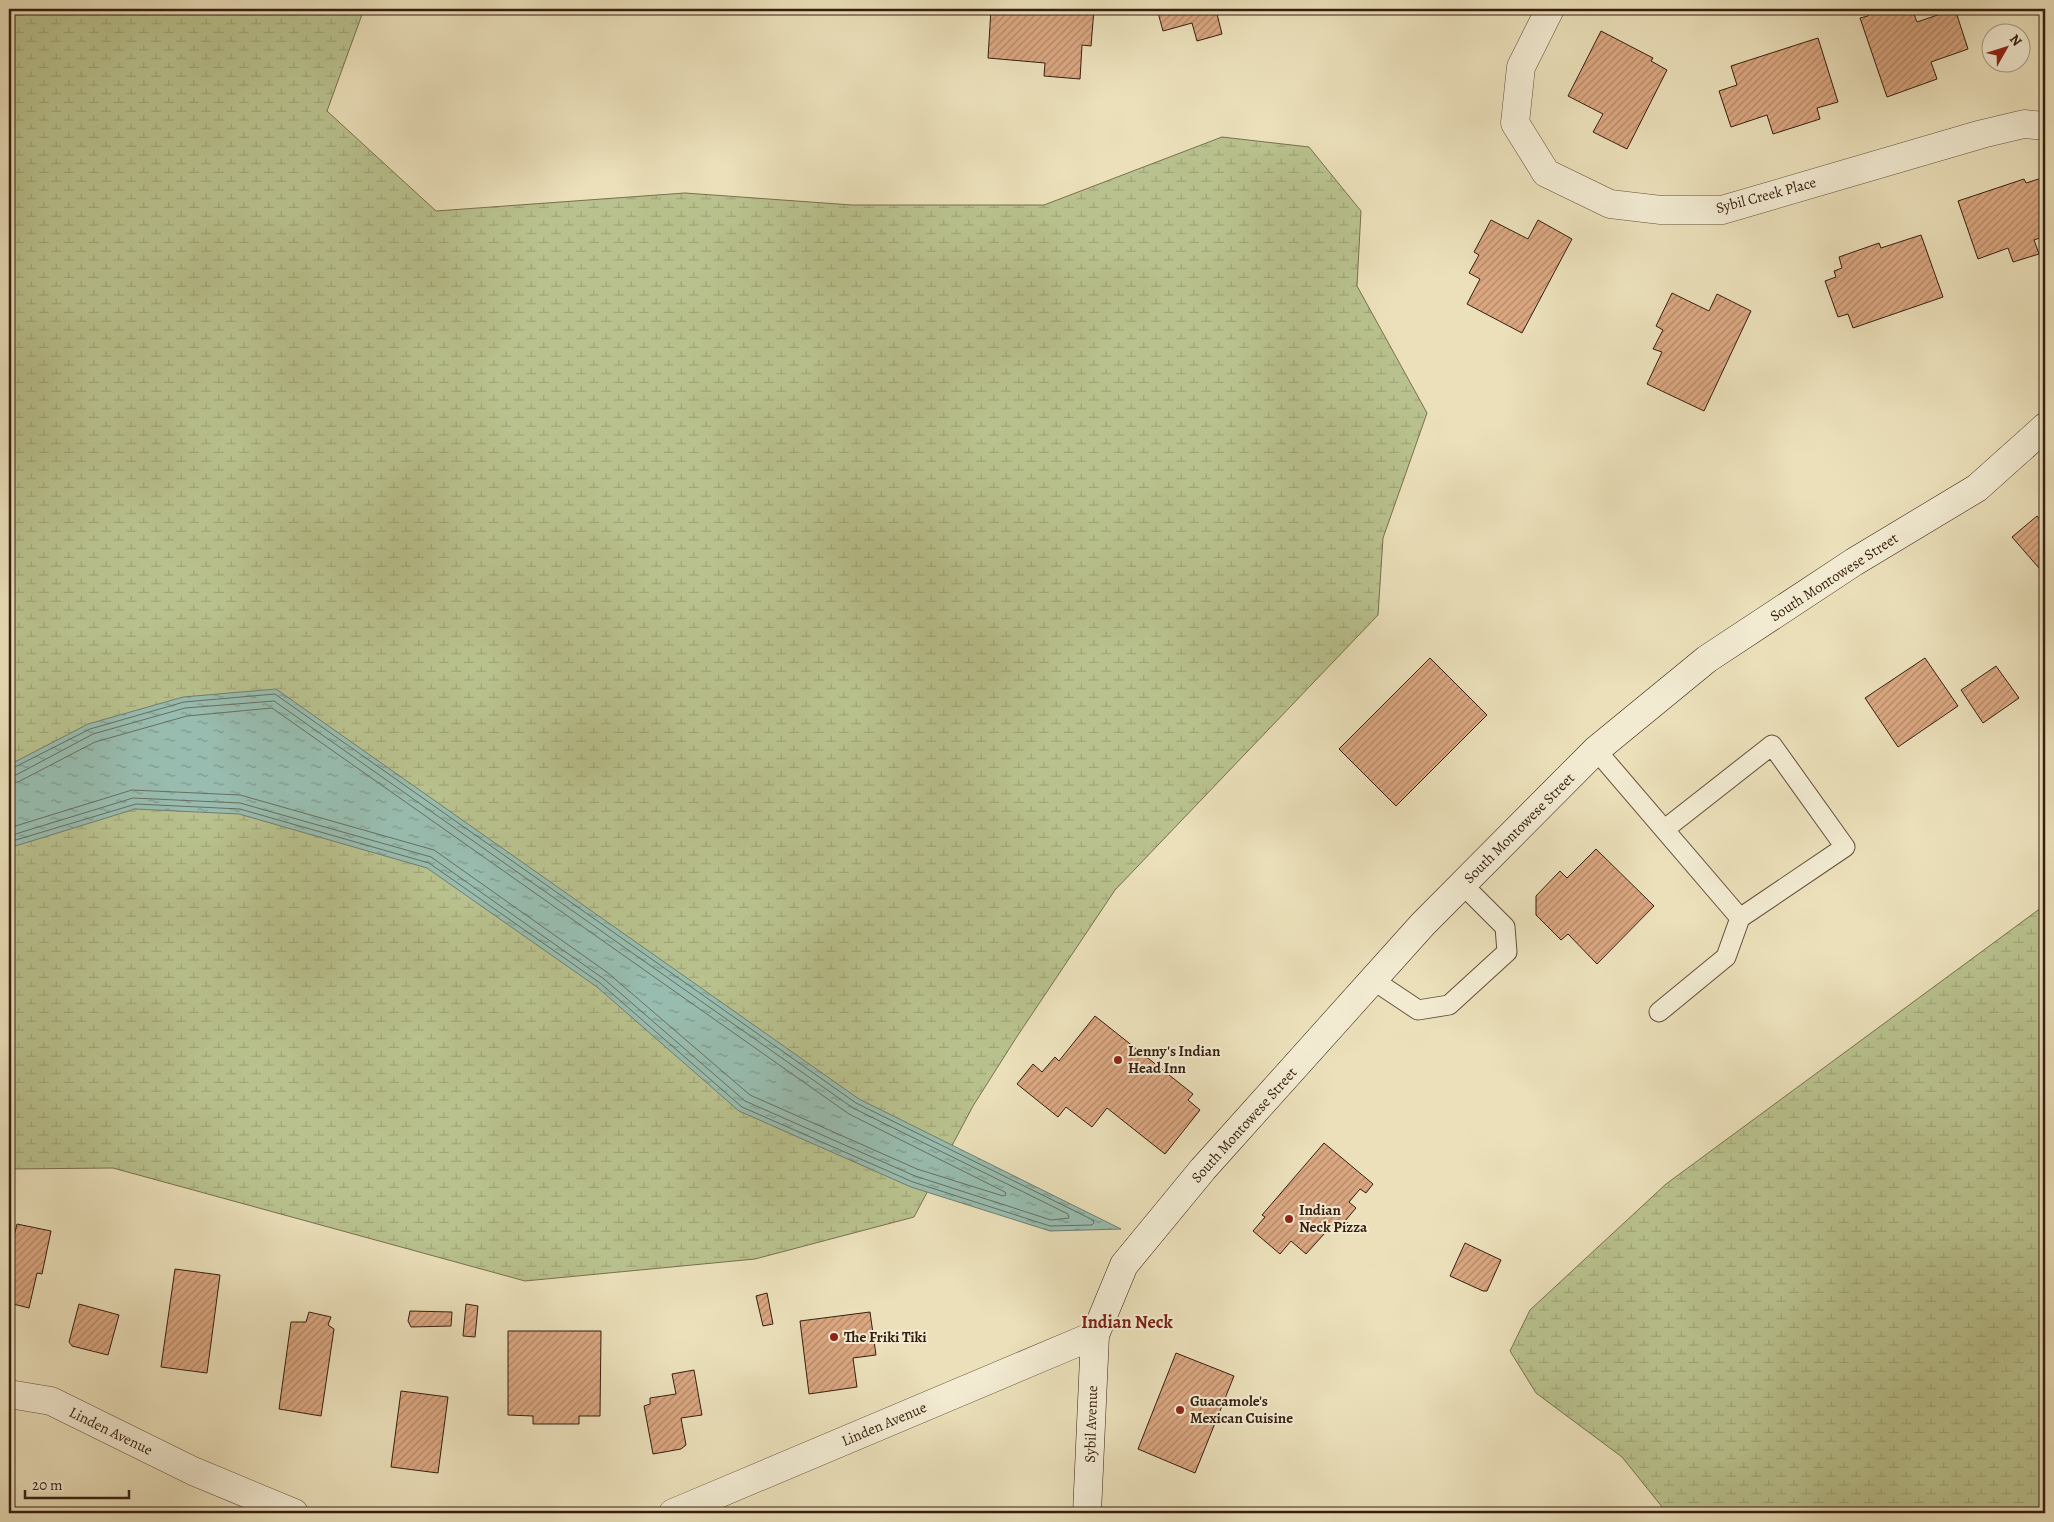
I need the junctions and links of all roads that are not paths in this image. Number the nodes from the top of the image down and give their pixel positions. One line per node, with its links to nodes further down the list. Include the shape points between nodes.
1 (1550, 9): 2 (main road, Sybil Creek Place, via 1521,67 1515,123 1546,173 1610,204 1661,210 1722,210 1982,134 2024,124)
2 (2045, 126)
3 (2045, 427): 4 (main road, South Montowese Street, via 1977,488 1854,562 1707,659)
4 (1596, 750): 5 (lane); 6 (main road, South Montowese Street)
5 (1664, 829): 7 (lane); 7 (lane, via 1772,745 1845,847)
6 (1462, 884): 8 (main road, South Montowese Street); 8 (lane, via 1506,927 1507,952 1448,1005 1418,1010)
7 (1740, 918): 9 (lane, via 1726,957)
8 (1373, 980): 10 (main road, South Montowese Street, via 1203,1170 1124,1265)
9 (1659, 1012)
10 (1095, 1334): 13 (main road, Linden Avenue); 14 (main road, Sybil Avenue)
11 (9, 1394): 12 (main road, Linden Avenue, via 51,1401 193,1471)
12 (294, 1513)
13 (673, 1513)
14 (1087, 1513)

